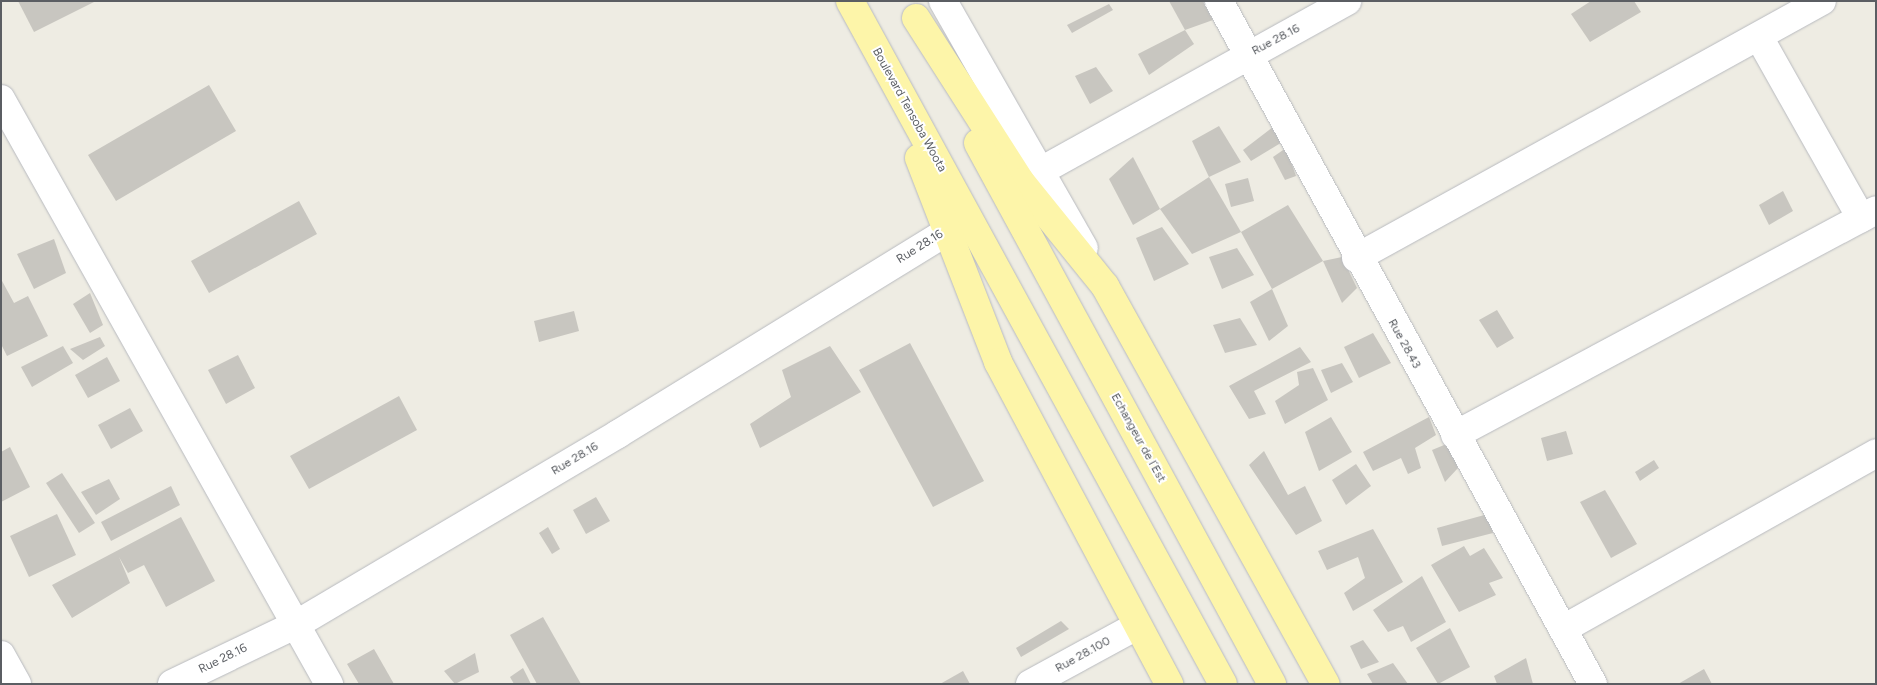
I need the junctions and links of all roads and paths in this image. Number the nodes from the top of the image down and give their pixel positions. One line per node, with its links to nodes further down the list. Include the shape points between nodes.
1 (850, 1): 12 (main road, Boulevard Tensoba Woota)
2 (943, 1): 10 (street)
3 (1218, 1): 8 (street, Rue 28.43)
4 (1347, 1): 8 (street, Rue 28.16)
5 (1822, 1): 7 (street)
6 (911, 10): 10 (main road)
7 (1759, 37): 11 (street); 13 (street)
8 (1247, 55): 10 (street, Rue 28.16); 13 (street, Rue 28.43)
9 (1, 99): 16 (street, via 149,369)
10 (1022, 182): 26 (main road, Echangeur de l´Est); 27 (main road, via 1105,286)
11 (1868, 214): 14 (street)
12 (958, 224): 16 (street, Rue 28.16, via 618,434); 17 (main road, via 998,362); 25 (main road)
13 (1356, 258): 14 (street, Rue 28.43)
14 (1455, 436): 18 (street, Rue 28.43)
15 (1876, 453): 18 (street)
16 (297, 624): 21 (street, Rue 28.16); 22 (street)
17 (1137, 626): 23 (street, Rue 28.100); 24 (main road)
18 (1563, 629): 28 (street, Rue 28.43)
19 (1, 655): 20 (street)
20 (17, 684)
21 (172, 684)
22 (330, 684)
23 (1030, 684)
24 (1169, 684)
25 (1223, 684)
26 (1272, 684)
27 (1326, 684)
28 (1593, 684)

